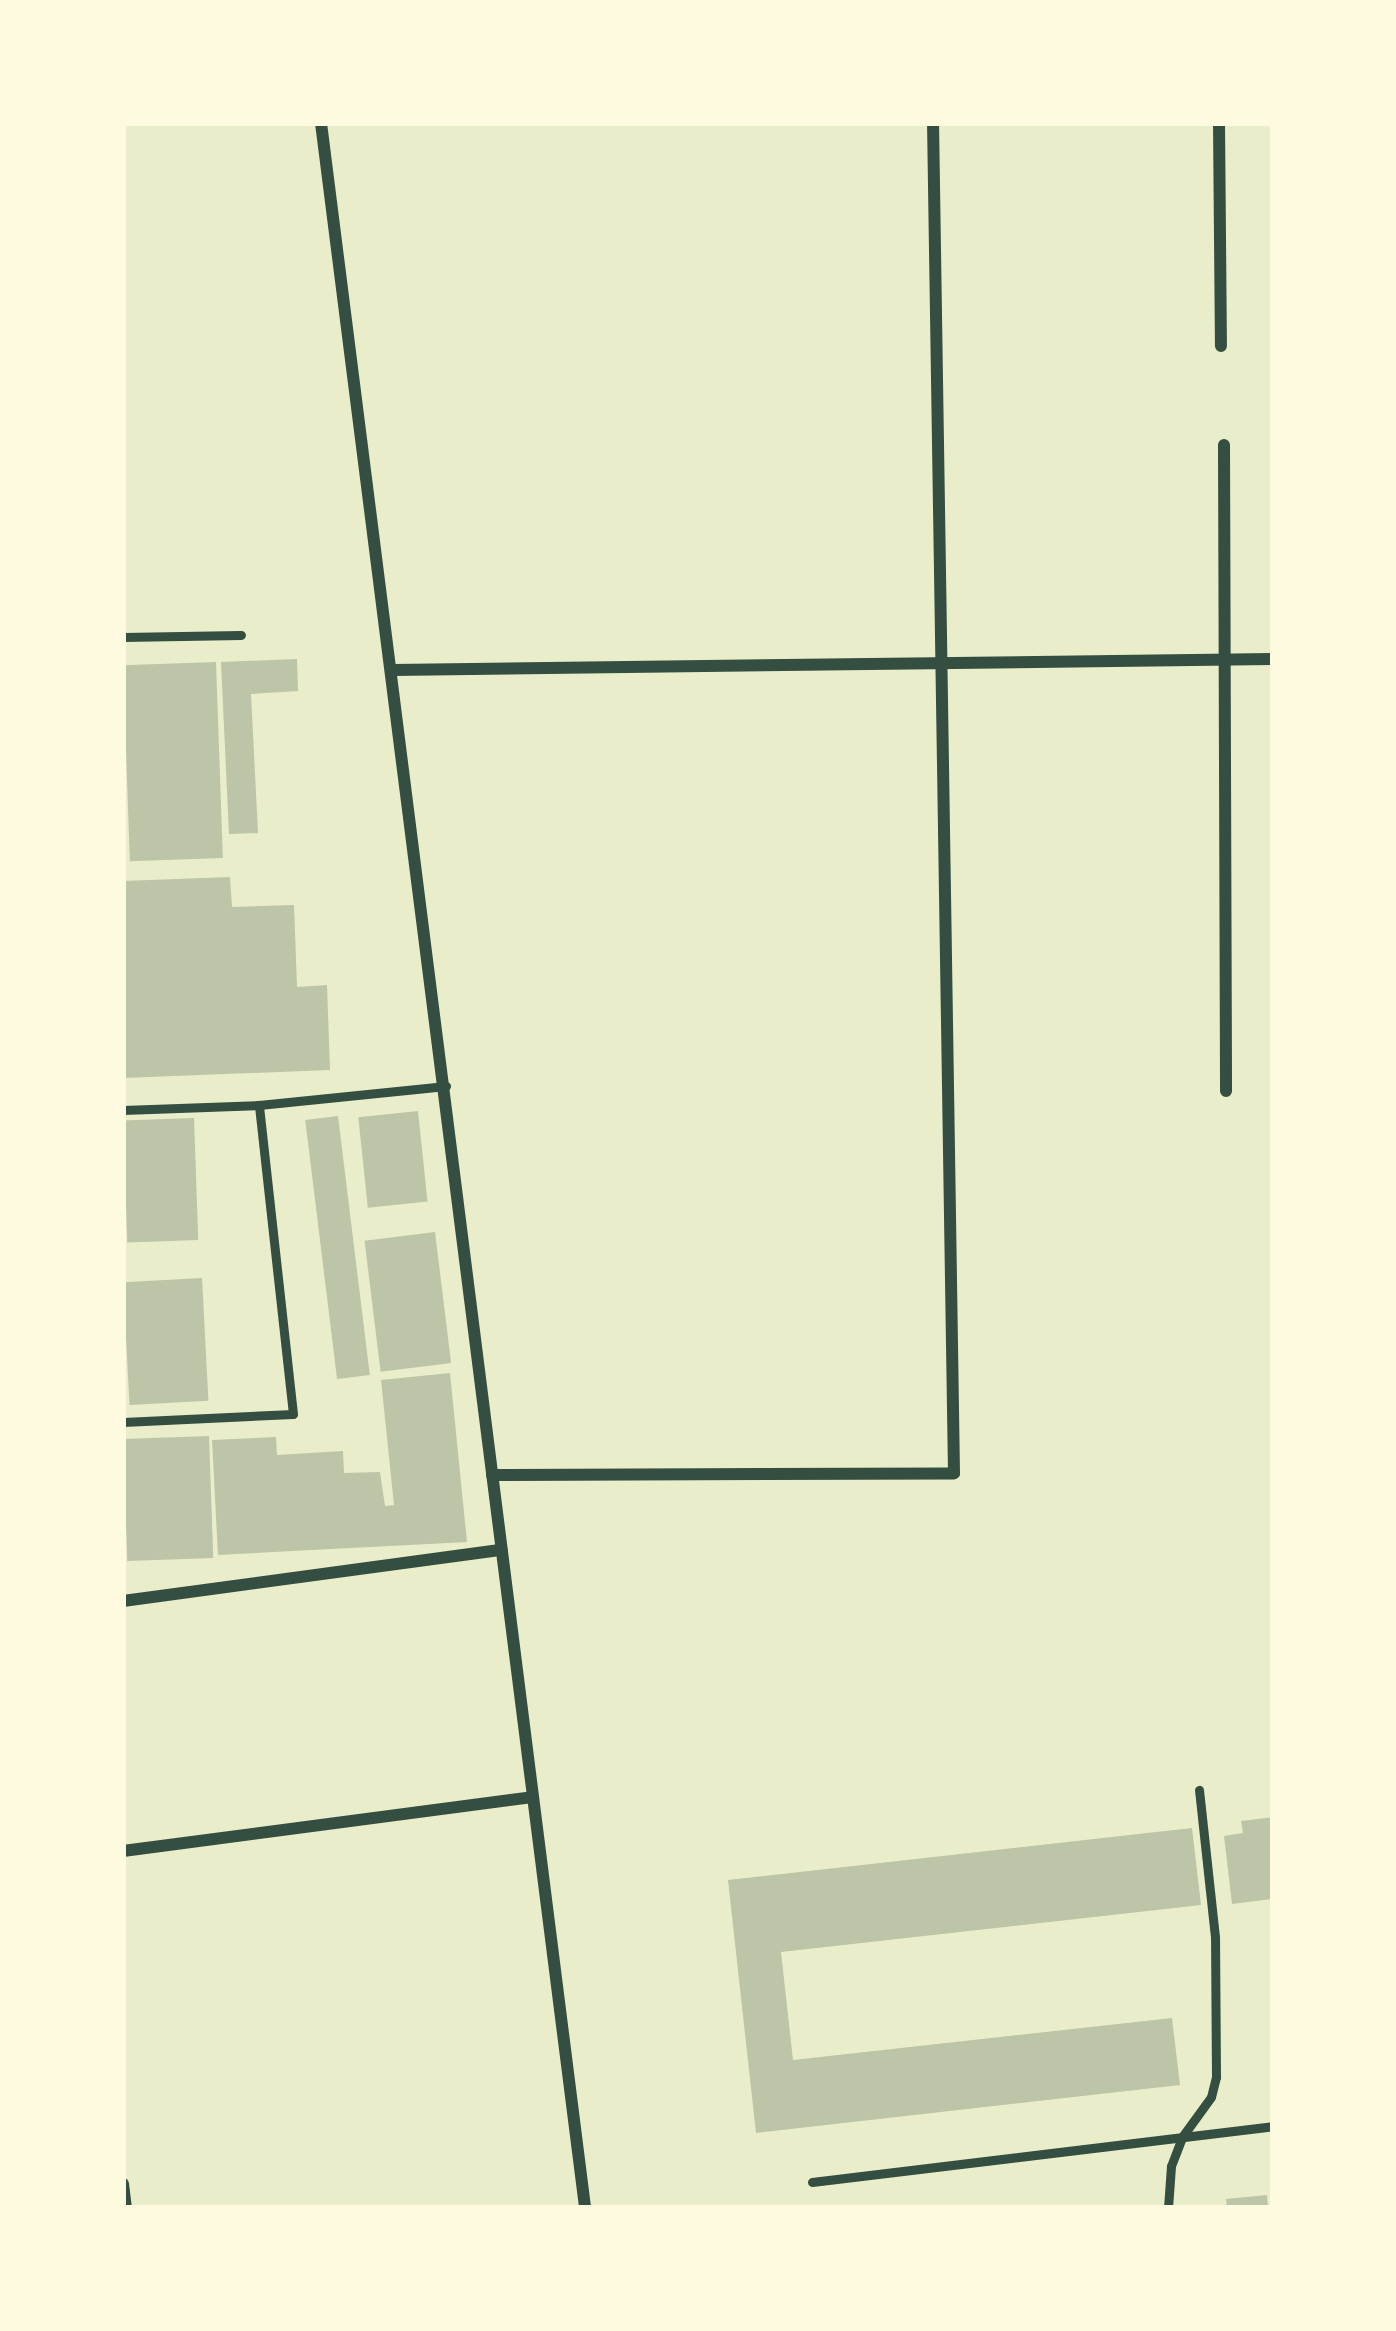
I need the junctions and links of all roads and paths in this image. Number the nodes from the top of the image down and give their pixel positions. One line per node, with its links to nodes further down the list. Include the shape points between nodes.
1 (321, 123): 11 (street)
2 (933, 123): 10 (street)
3 (1219, 123): 4 (street)
4 (1221, 346)
5 (1224, 445): 9 (street)
6 (242, 635): 7 (lane)
7 (123, 637)
8 (1273, 659): 9 (street)
9 (1224, 660): 10 (street); 13 (street)
10 (941, 663): 11 (street); 17 (street, via 954,1473)
11 (393, 670): 12 (street)
12 (446, 1085): 14 (lane); 17 (street)
13 (1226, 1091)
14 (259, 1105): 15 (lane); 16 (lane, via 293,1414)
15 (123, 1110)
16 (123, 1422)
17 (493, 1474): 18 (street)
18 (502, 1550): 19 (street); 21 (street)
19 (123, 1600)
20 (1199, 1790): 24 (lane, via 1215,1937 1216,2077)
21 (532, 1797): 22 (street); 28 (street)
22 (123, 1851)
23 (1273, 2126): 24 (lane)
24 (1182, 2137): 25 (lane); 29 (lane)
25 (812, 2182)
26 (123, 2184): 27 (street)
27 (126, 2208)
28 (585, 2208)
29 (1168, 2208)

